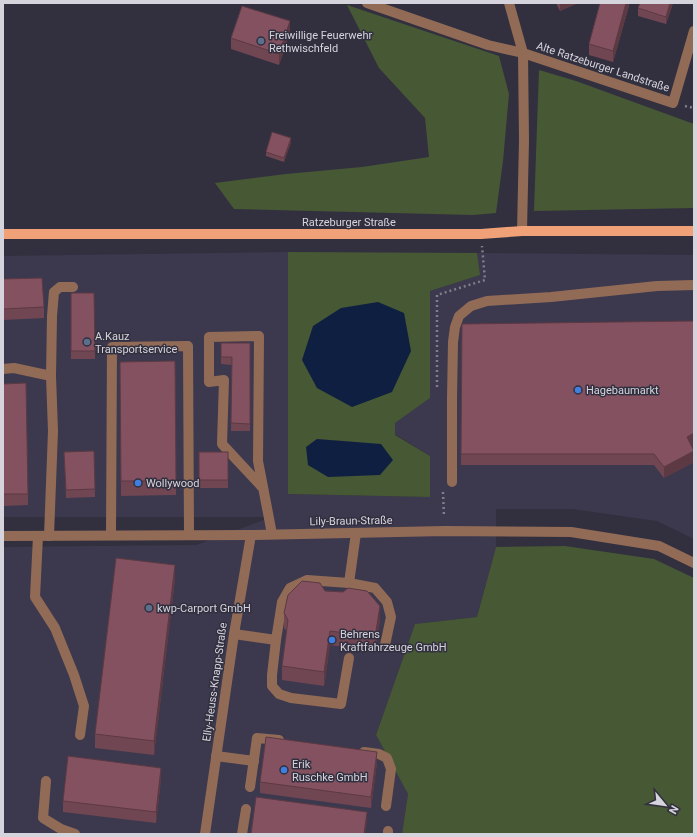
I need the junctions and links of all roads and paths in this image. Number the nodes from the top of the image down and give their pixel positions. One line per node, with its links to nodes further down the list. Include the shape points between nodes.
1 (367, 3): 4 (street, Alte Ratzeburger Landstraße, via 488,45)
2 (509, 3): 4 (street)
3 (694, 31): 4 (street, Alte Ratzeburger Landstraße, via 673,103)
4 (523, 53): 5 (street, Alte Ratzeburger Landstraße)
5 (522, 231): 6 (main road, Ratzeburger Straße); 7 (main road, Ratzeburger Straße, via 481,234)
6 (694, 231)
7 (3, 234)
8 (694, 285): 12 (street, via 487,301 471,306 460,316 453,342)
9 (73, 287): 11 (street, via 60,287 54,292)
10 (3, 369): 11 (street, via 14,368)
11 (51, 376): 21 (street, via 53,432)
12 (452, 482)
13 (263, 488): 13 (street, via 258,461 259,336 209,337 209,382 224,380 222,444); 16 (street)
14 (356, 533): 16 (street, Lily-Braun-Straße); 22 (street, Lily-Braun-Straße, via 571,532 659,546); 23 (street)
15 (189, 534): 17 (street, Lily-Braun-Straße); 17 (street, via 188,346 112,347); 18 (street, Lily-Braun-Straße)
16 (272, 534): 18 (street, Lily-Braun-Straße)
17 (111, 535): 21 (street, Lily-Braun-Straße)
18 (251, 535): 24 (street, Elly-Heuss-Knapp-Straße)
19 (3, 536): 20 (street, Lily-Braun-Straße)
20 (38, 536): 21 (street, Lily-Braun-Straße); 28 (street, via 35,598 55,628 76,681 84,706)
21 (49, 536)
22 (694, 563)
23 (350, 583): 25 (street, via 307,580 290,588 282,602); 26 (street, via 375,588 387,602 390,617)
24 (234, 634): 25 (street); 31 (street, Elly-Heuss-Knapp-Straße)
25 (276, 640): 27 (street, via 272,686 279,694 291,698 341,704)
26 (385, 645)
27 (349, 658)
28 (80, 735)
29 (287, 742): 32 (street, via 257,738)
30 (356, 751): 35 (street, via 379,754 387,758 390,769)
31 (216, 756): 32 (street); 38 (street, Elly-Heuss-Knapp-Straße)
32 (254, 761): 34 (street)
33 (46, 781): 37 (street, via 43,818)
34 (250, 787)
35 (386, 806)
36 (246, 809): 39 (street)
37 (75, 834)
38 (205, 834)
39 (242, 834)

